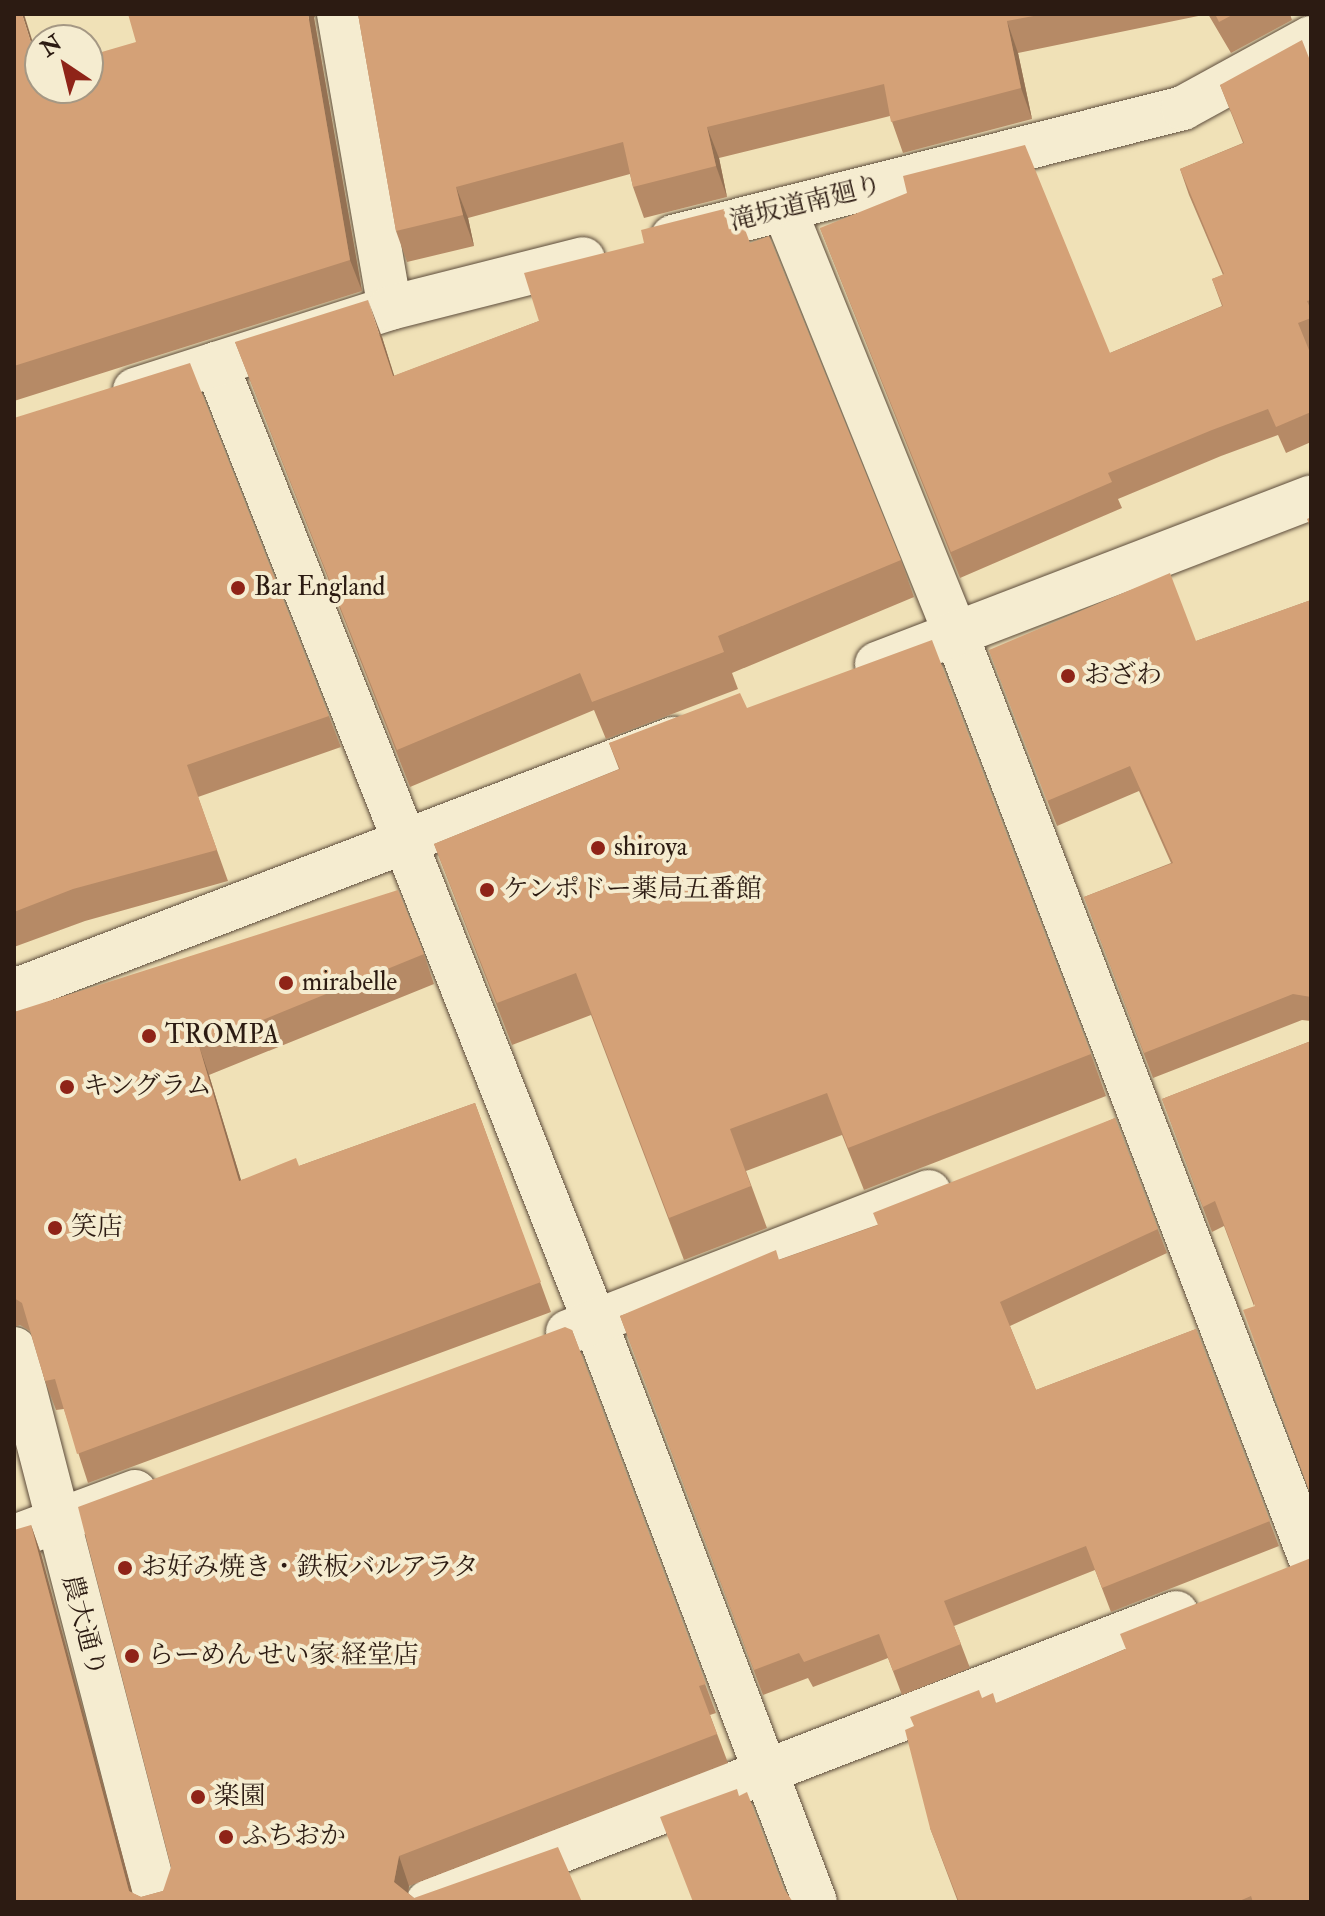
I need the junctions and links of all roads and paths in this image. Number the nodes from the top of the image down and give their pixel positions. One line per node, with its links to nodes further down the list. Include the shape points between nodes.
1 (339, 14): 4 (street)
2 (1311, 38): 3 (street, 滝坂道南廻り, via 1183,108)
3 (784, 209): 4 (street, 滝坂道南廻り); 8 (street)
4 (390, 308): 5 (street, 滝坂道南廻り)
5 (216, 364): 6 (street, 滝坂道南廻り); 11 (street)
6 (101, 400)
7 (1311, 497): 8 (street)
8 (956, 634): 9 (street); 14 (street)
9 (837, 679)
10 (717, 723): 11 (street)
11 (402, 839): 12 (street); 17 (street)
12 (14, 991)
13 (1182, 1093): 14 (street)
14 (1139, 1110): 15 (street); 23 (street)
15 (1095, 1127)
16 (963, 1179): 17 (street)
17 (595, 1322): 18 (street); 26 (street)
18 (535, 1344)
19 (14, 1349): 21 (street, 農大通り)
20 (177, 1476): 21 (street)
21 (55, 1522): 22 (street); 27 (street, 農大通り)
22 (14, 1537)
23 (1311, 1560): 24 (street)
24 (1267, 1577)
25 (1208, 1600): 26 (street)
26 (768, 1775): 28 (street); 29 (street)
27 (157, 1902)
28 (428, 1902)
29 (815, 1902)

